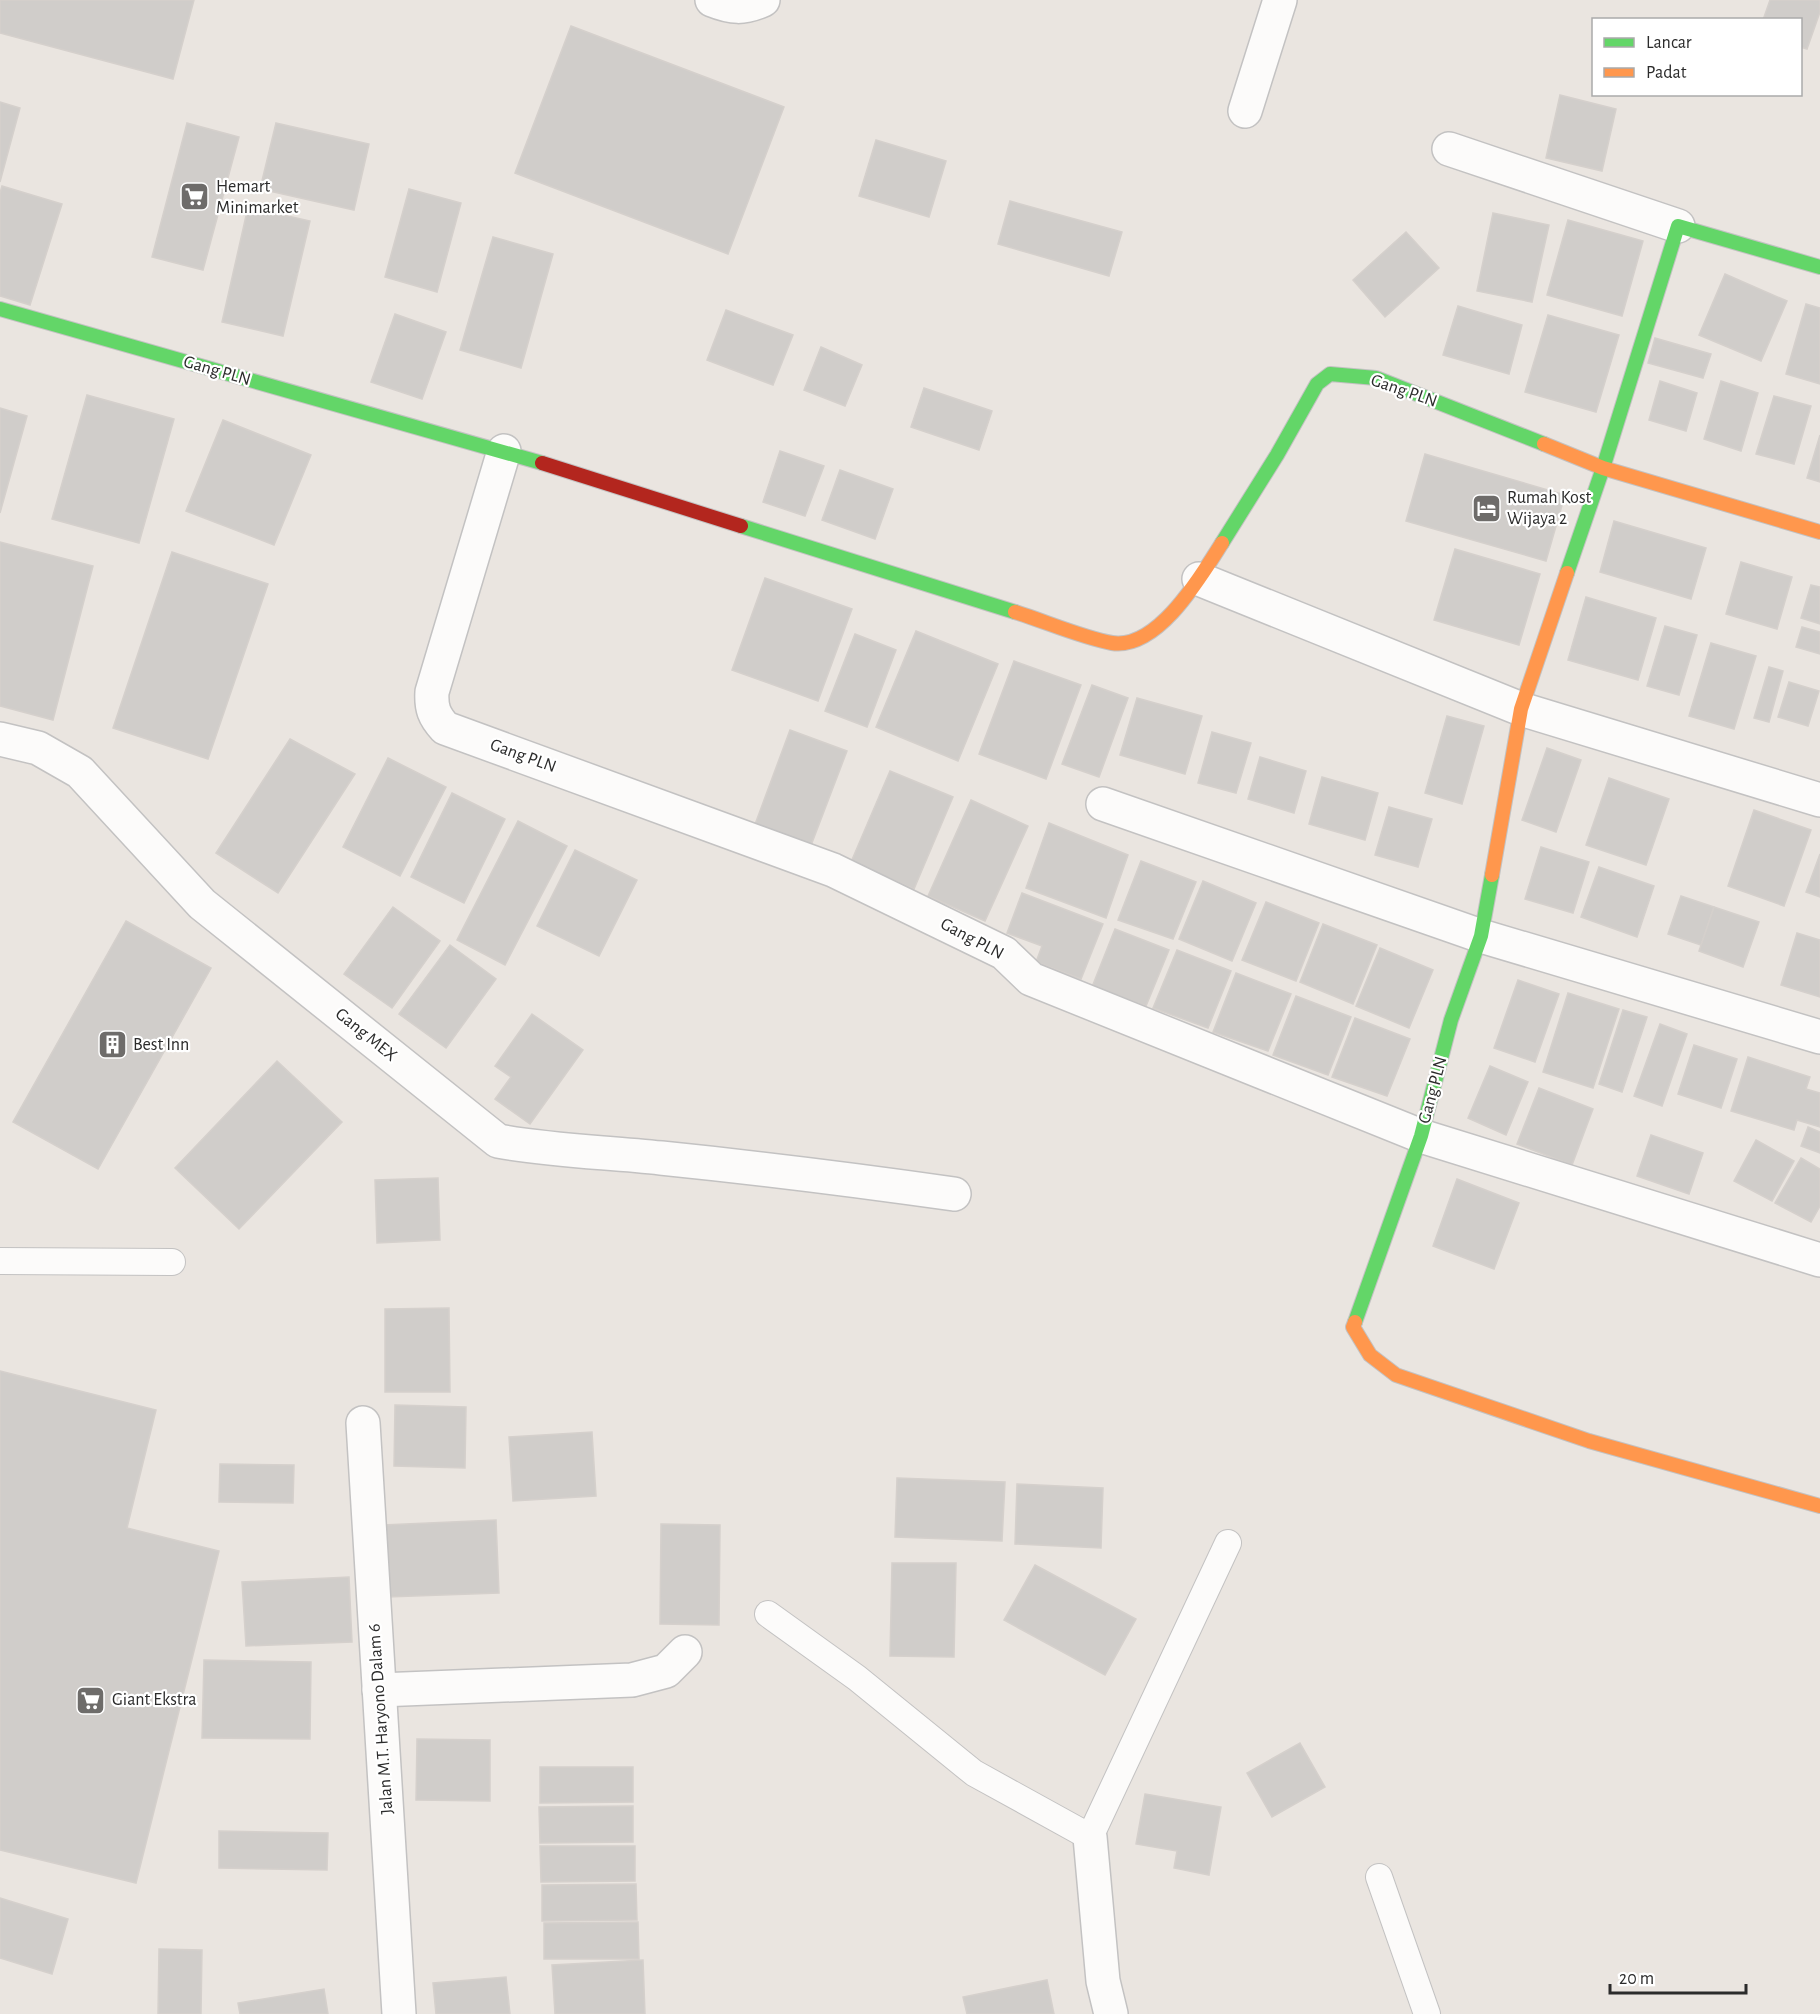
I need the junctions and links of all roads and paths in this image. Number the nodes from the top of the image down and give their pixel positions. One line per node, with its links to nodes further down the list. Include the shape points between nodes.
1 (712, 0): 2 (street, via 732,8)
2 (763, 0)
3 (1280, 0): 4 (street)
4 (1245, 111)
5 (1449, 150): 6 (street)
6 (1678, 226): 7 (street); 10 (street, Gang PLN)
7 (1820, 267)
8 (0, 309): 9 (street, Gang PLN)
9 (504, 451): 12 (street, Gang PLN, via 1113,643 1142,639); 19 (street, Gang PLN, via 432,692 436,719 445,728 833,870 1004,953 1030,979)
10 (1603, 468): 11 (street, Gang PLN); 12 (street, Gang PLN, via 1376,378 1330,374 1317,384); 13 (street, Gang PLN)
11 (1820, 532)
12 (1199, 579): 13 (street)
13 (1521, 709): 15 (street); 17 (street, Gang PLN)
14 (0, 738): 20 (street, Gang MEX, via 38,748 80,772 202,904 498,1141 804,1173)
15 (1820, 800)
16 (1103, 804): 17 (street)
17 (1481, 936): 18 (street); 19 (street, Gang PLN, via 1451,1020)
18 (1820, 1037)
19 (1421, 1136): 21 (street); 25 (street, via 1353,1327 1359,1344 1374,1362 1396,1375 1589,1441)
20 (954, 1194)
21 (1820, 1260)
22 (0, 1261): 23 (lane)
23 (172, 1262)
24 (363, 1423): 29 (street, Jalan M.T. Haryono Dalam 6)
25 (1820, 1506)
26 (1227, 1543): 30 (lane)
27 (768, 1614): 30 (lane, via 857,1678 974,1773)
28 (685, 1652): 29 (street, via 666,1671 632,1680)
29 (379, 1690): 32 (street, Jalan M.T. Haryono Dalam 6)
30 (1090, 1837): 33 (street, via 1103,1981)
31 (1379, 1877): 34 (lane)
32 (399, 2014)
33 (1111, 2014)
34 (1427, 2014)

